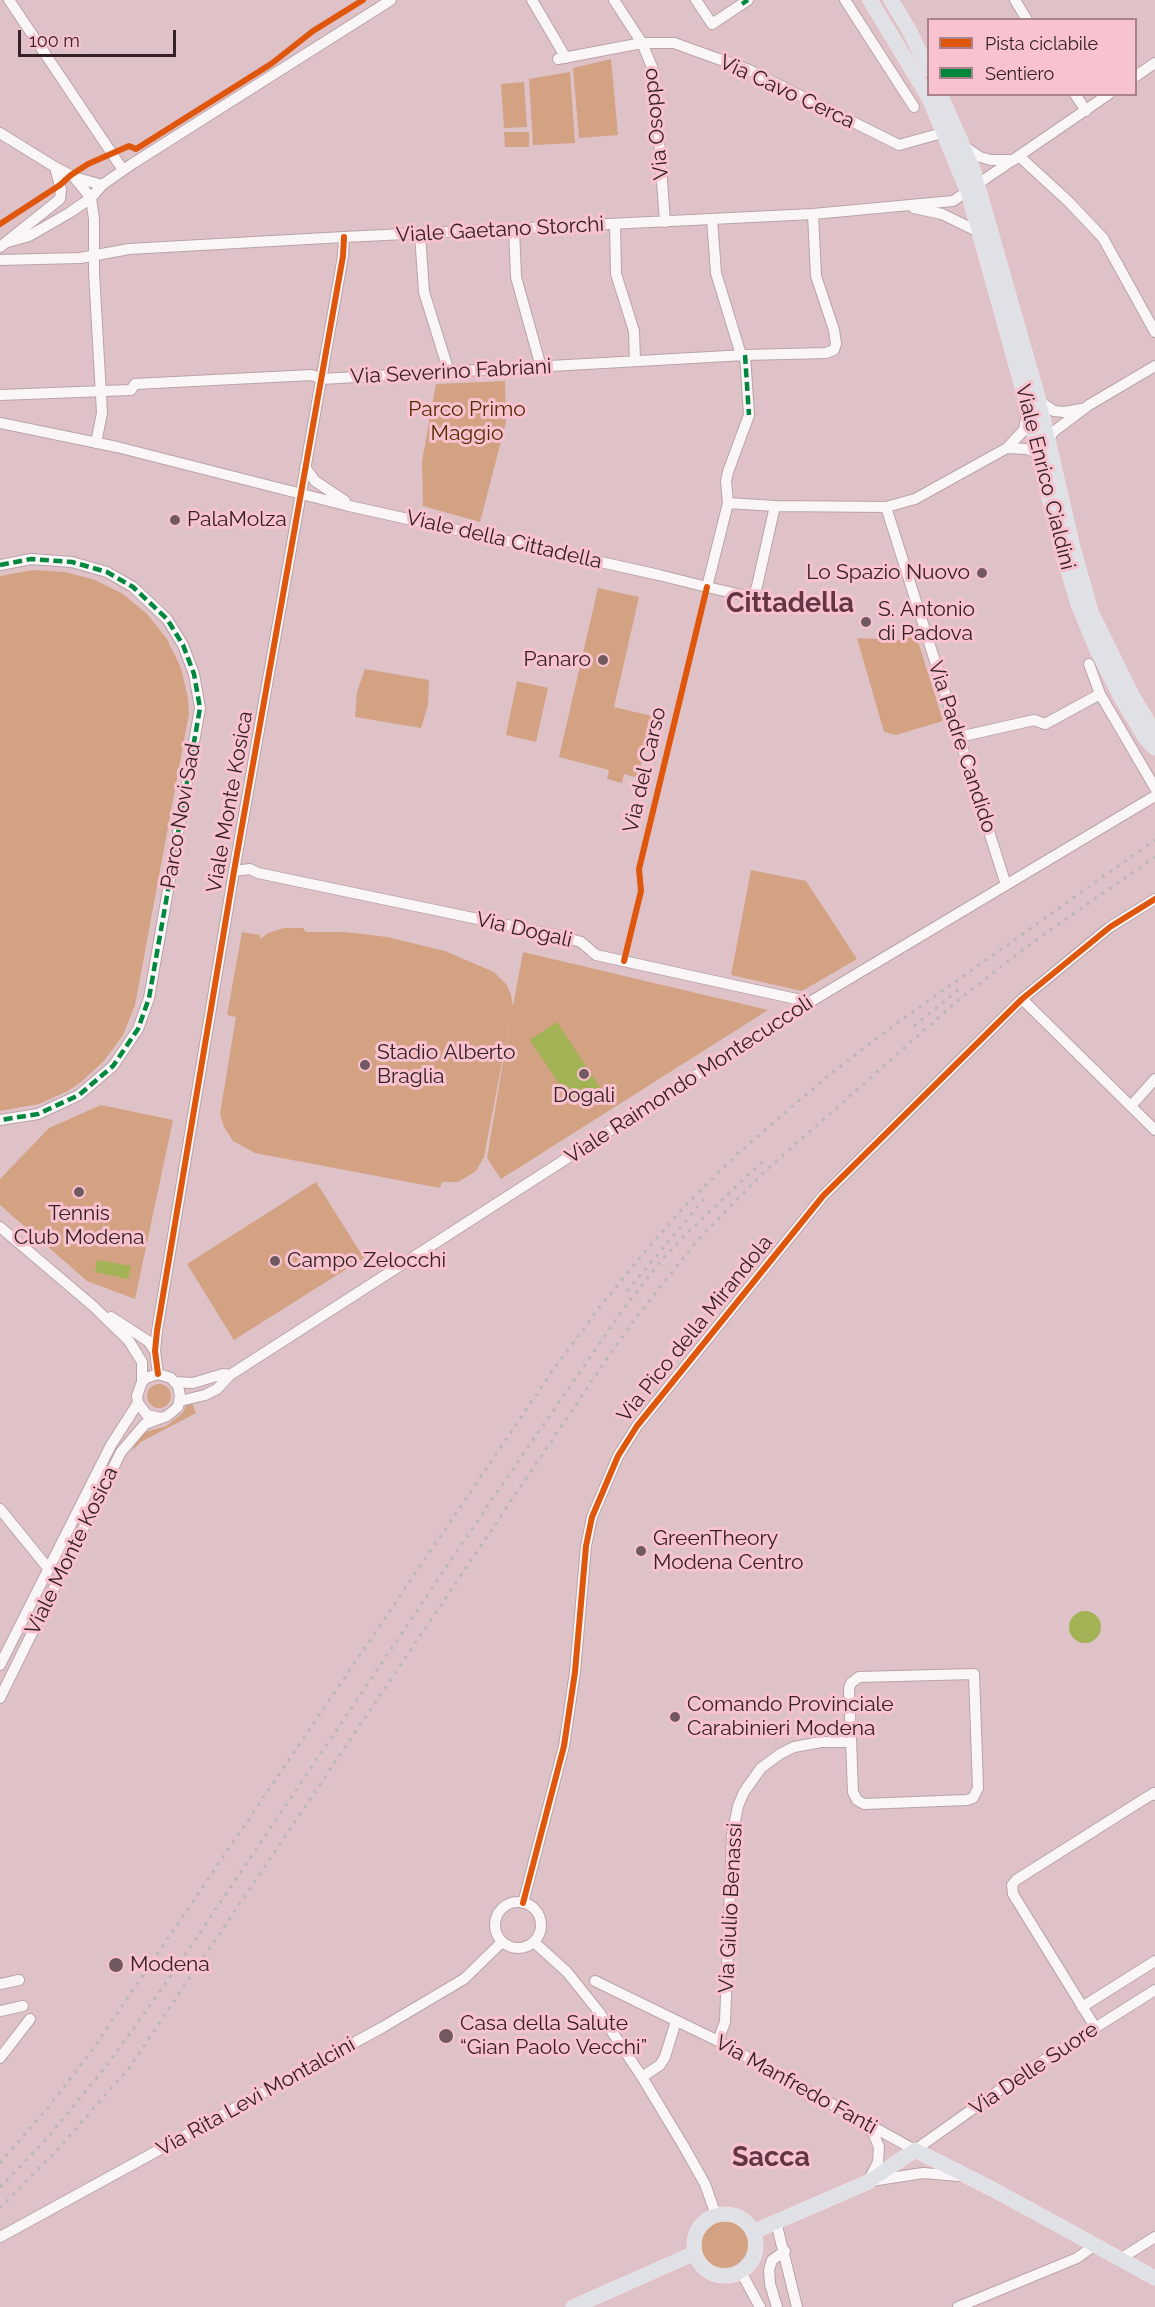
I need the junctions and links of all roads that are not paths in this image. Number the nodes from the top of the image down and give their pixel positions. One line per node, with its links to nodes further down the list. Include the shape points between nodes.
1 (9, 0): 28 (street)
2 (391, 0): 28 (street)
3 (532, 0): 12 (street, Via Cavo Cerca, via 562,58)
4 (614, 0): 12 (street, Via Osoppo)
5 (696, 0): 10 (street, via 712,24)
6 (845, 0): 21 (street)
7 (870, 0): 16 (main road)
8 (891, 0): 14 (main road)
9 (1015, 0): 11 (street)
10 (745, 2)
11 (1026, 18)
12 (642, 44): 24 (street, Via Cavo Cerca, via 674,44 749,70 899,145); 36 (street, Via Osoppo, via 654,72)
13 (1155, 63): 15 (street)
14 (927, 67)
15 (1137, 75)
16 (927, 95)
17 (928, 96): 24 (main road)
18 (941, 96): 25 (main road)
19 (1076, 96): 22 (street)
20 (1106, 96): 22 (street, Viale Gaetano Storchi)
21 (914, 107)
22 (1086, 111): 26 (street, Viale Gaetano Storchi)
23 (0, 133): 27 (street)
24 (942, 133): 31 (main road)
25 (961, 144): 26 (street, via 991,160); 31 (main road, via 974,169)
26 (1017, 159): 31 (street, Viale Gaetano Storchi); 45 (street, via 1068,201 1103,238)
27 (55, 167): 29 (street); 42 (street, via 60,200)
28 (123, 170): 30 (street)
29 (75, 177): 30 (street); 32 (street)
30 (102, 185): 32 (street)
31 (973, 187): 33 (street, Viale Gaetano Storchi, via 953,201); 39 (main road, Viale Enrico Cialdini); 54 (main road, Viale Enrico Cialdini)
32 (91, 198): 42 (street, via 29,236); 43 (street)
33 (905, 206): 34 (street, Viale Gaetano Storchi); 39 (street, Viale Gaetano Storchi, via 942,214)
34 (813, 214): 35 (street, Viale Gaetano Storchi); 46 (street, Via Severino Fabriani, via 815,270 834,330 834,350)
35 (712, 219): 36 (street, Viale Gaetano Storchi); 46 (street, via 716,273)
36 (665, 222): 37 (street, Viale Gaetano Storchi)
37 (615, 224): 38 (street, Viale Gaetano Storchi); 47 (street, via 616,274 634,331)
38 (514, 229): 40 (street, Viale Gaetano Storchi); 49 (street, via 516,277)
39 (979, 232): 54 (main road, Viale Enrico Cialdini)
40 (420, 234): 41 (street, Viale Gaetano Storchi); 50 (street, via 424,292)
41 (344, 237): 43 (street, Viale Gaetano Storchi, via 129,249); 51 (street, Viale Monte Kosica)
42 (4, 244)
43 (95, 255): 44 (street, Viale Gaetano Storchi); 52 (street)
44 (0, 260)
45 (1155, 332)
46 (743, 355): 47 (street, Via Severino Fabriani); 62 (street, via 749,415 726,480)
47 (635, 361): 49 (street, Via Severino Fabriani)
48 (1155, 366): 55 (street)
49 (541, 367): 50 (street, Via Severino Fabriani)
50 (449, 372): 51 (street, Via Severino Fabriani)
51 (321, 379): 52 (street, Via Severino Fabriani, via 312,375 135,384 131,390); 60 (street, Viale Monte Kosica)
52 (101, 390): 53 (street, Via Severino Fabriani); 57 (street, via 102,412)
53 (0, 395)
54 (1034, 405): 55 (street, via 1064,412); 58 (street, via 1024,430); 59 (main road, Viale Enrico Cialdini)
55 (1089, 405): 59 (street, via 1053,432)
56 (0, 423): 57 (street, Viale della Cittadella)
57 (96, 443): 61 (street, Viale della Cittadella)
58 (1007, 447): 59 (street); 65 (street, via 932,491)
59 (1042, 449): 66 (main road, Viale Enrico Cialdini)
60 (305, 467): 61 (street, Viale Monte Kosica); 64 (street, via 322,487)
61 (300, 493): 64 (street, Viale della Cittadella); 76 (street, Viale Monte Kosica)
62 (729, 503): 63 (street); 68 (street)
63 (775, 506): 65 (street); 68 (street, Viale della Cittadella, via 755,592 746,596)
64 (354, 507): 68 (street, Viale della Cittadella)
65 (886, 507): 72 (street, Via Padre Candido)
66 (1066, 544): 71 (main road, Viale Enrico Cialdini, via 1105,644); 73 (main road, Viale Enrico Cialdini, via 1078,604 1097,650 1122,699)
67 (0, 564): 83 (street, Parco Novi Sad, via 39,559 78,562 133,587 159,610 183,645 194,674 200,708 149,998 138,1029 113,1066 79,1095 38,1114)
68 (707, 587)
69 (1089, 664): 70 (street)
70 (1100, 694): 72 (street, via 1045,724 1034,720); 74 (street)
71 (1155, 734)
72 (958, 737): 77 (street, Via Padre Candido)
73 (1155, 748)
74 (1155, 788)
75 (1155, 796): 77 (street, Viale Raimondo Montecuccoli)
76 (234, 871): 80 (street, Via Dogali, via 250,869 564,937 582,942 596,955); 87 (street, Viale Monte Kosica)
77 (1006, 885): 80 (street, Viale Raimondo Montecuccoli)
78 (1155, 899): 79 (street, Via Pico della Mirandola, via 1110,927)
79 (1022, 999): 82 (street); 101 (street, Via Pico della Mirandola, via 823,1196 637,1426 618,1456 592,1517 564,1746)
80 (810, 1002): 89 (street, Viale Raimondo Montecuccoli)
81 (1155, 1079): 82 (street)
82 (1131, 1106): 84 (street)
83 (0, 1120)
84 (1155, 1130)
85 (0, 1227): 86 (street)
86 (93, 1306): 87 (street, via 132,1329); 90 (street, Viale Monte Kosica, via 139,1354)
87 (155, 1351): 88 (street, Viale Monte Kosica)
88 (158, 1374): 90 (street); 91 (street)
89 (230, 1375): 91 (street, Viale Raimondo Montecuccoli, via 193,1383); 92 (street, Viale Raimondo Montecuccoli, via 217,1389)
90 (142, 1382): 93 (street, Viale Monte Kosica)
91 (175, 1382): 92 (street)
92 (180, 1401): 94 (street, Viale Monte Kosica, via 173,1413)
93 (138, 1403): 94 (street, via 147,1415); 96 (street, Viale Monte Kosica, via 111,1445)
94 (161, 1418): 98 (street, Viale Monte Kosica, via 145,1425 121,1452)
95 (0, 1509): 96 (street)
96 (48, 1568): 97 (street, Viale Monte Kosica)
97 (0, 1665)
98 (0, 1698)
99 (850, 1742): 99 (street, via 853,1792 861,1803 971,1799 978,1788 974,1674 854,1679 849,1688); 115 (street, Via Giulio Benassi, via 794,1747 761,1768 744,1792 732,1836 725,2022)
100 (1155, 1795): 110 (street, via 1012,1884 1013,1894)
101 (522, 1903): 102 (street, via 504,1907 497,1917 496,1930); 103 (street, via 534,1908 540,1919 540,1931)
102 (502, 1941): 103 (street, via 518,1948); 126 (street, Via Rita Levi Montalcini, via 464,1979 390,2023)
103 (534, 1942): 117 (street, via 582,1989)
104 (1155, 1961): 110 (street)
105 (19, 1980): 107 (street)
106 (595, 1981): 113 (street, Via Manfredo Fanti)
107 (0, 1984)
108 (1155, 1990): 114 (street, Via Delle Suore)
109 (23, 2006): 111 (street)
110 (1082, 2007): 114 (street)
111 (0, 2011)
112 (30, 2019): 116 (street)
113 (676, 2020): 115 (street, Via Manfredo Fanti); 117 (street, via 666,2057)
114 (1095, 2027): 119 (street, Via Delle Suore)
115 (718, 2041): 118 (street, Via Manfredo Fanti)
116 (0, 2058)
117 (642, 2077): 122 (street, via 702,2178)
118 (862, 2121): 119 (street, Via Manfredo Fanti); 121 (street, via 879,2147 878,2162)
119 (915, 2150): 120 (main road); 121 (main road)
120 (966, 2177): 121 (street, via 923,2173); 127 (main road)
121 (867, 2182): 123 (main road)
122 (716, 2215): 124 (main road, via 735,2215); 129 (main road, via 696,2232)
123 (776, 2222): 124 (main road); 128 (street)
124 (753, 2232): 131 (main road, via 755,2251)
125 (1155, 2236): 130 (street)
126 (0, 2237)
127 (1095, 2245): 130 (main road); 137 (street, via 1077,2258)
128 (785, 2251): 135 (street, via 770,2264 770,2284); 136 (street)
129 (695, 2253): 131 (main road, via 702,2267 716,2275); 133 (main road)
130 (1120, 2259): 132 (main road)
131 (741, 2272): 134 (street)
132 (1155, 2278)
133 (573, 2307)
134 (760, 2307)
135 (777, 2307)
136 (796, 2307)
137 (958, 2307)

